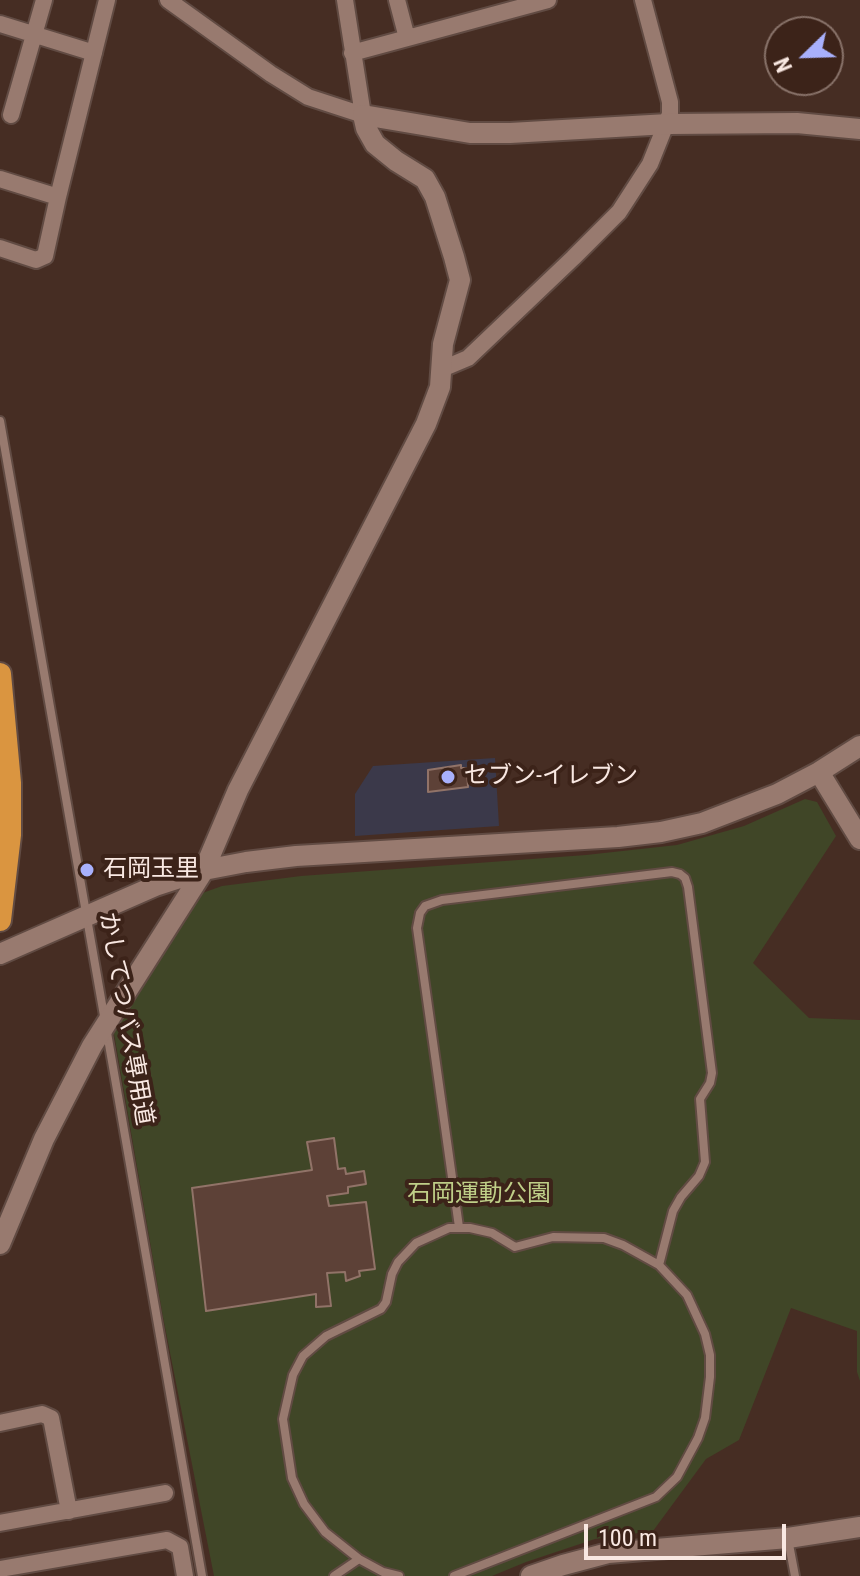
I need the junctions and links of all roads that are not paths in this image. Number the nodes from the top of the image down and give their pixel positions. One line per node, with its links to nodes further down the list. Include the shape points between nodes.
1 (44, 0): 9 (street)
2 (107, 0): 11 (street)
3 (168, 0): 14 (street, via 308,97)
4 (345, 0): 12 (street)
5 (397, 0): 10 (street)
6 (548, 0): 10 (street)
7 (643, 0): 15 (street, via 670,102)
8 (0, 24): 9 (street)
9 (34, 34): 11 (street); 13 (street)
10 (407, 38): 12 (street)
11 (94, 53): 18 (street)
12 (352, 53): 14 (street)
13 (11, 115)
14 (363, 115): 15 (street, via 470,133); 20 (street, via 375,144 425,179 454,257 460,280)
15 (668, 124): 16 (street, via 797,123); 20 (street, via 619,212 468,358)
16 (860, 129)
17 (0, 179): 18 (street)
18 (58, 197): 19 (street, via 45,256 36,260)
19 (0, 248)
20 (442, 369): 26 (street, via 426,424 238,790)
21 (0, 421): 27 (lane, かしてつバス専用道)
22 (0, 674): 28 (highway, via 10,822)
23 (860, 746): 24 (street)
24 (819, 772): 25 (street); 26 (street, via 744,808 661,832 296,856)
25 (860, 839)
26 (204, 870): 27 (street); 30 (street)
27 (86, 914): 29 (street); 30 (lane, かしてつバス専用道)
28 (0, 920)
29 (0, 954)
30 (106, 1026): 32 (street, via 44,1139); 43 (lane, かしてつバス専用道)
31 (459, 1227): 33 (lane, via 492,1233 515,1247 553,1237 604,1238); 33 (lane, via 417,928 420,913 442,900 672,872 685,878 688,887 712,1073 700,1099 705,1162 673,1211); 40 (lane, via 439,1231 409,1250 392,1274 381,1309 313,1345 291,1383 283,1419 292,1478 325,1532)
32 (0, 1244)
33 (659, 1265): 46 (lane, via 687,1295 710,1355 705,1418 677,1477 656,1497)
34 (0, 1423): 36 (street, via 42,1414 51,1418)
35 (165, 1493): 36 (street)
36 (69, 1511): 37 (street)
37 (0, 1523)
38 (860, 1527): 39 (street)
39 (788, 1538): 47 (street, via 608,1553); 48 (lane)
40 (359, 1559): 44 (lane); 45 (lane)
41 (0, 1569): 42 (street, via 167,1540 180,1547)
42 (185, 1576)
43 (202, 1576)
44 (334, 1576)
45 (399, 1576)
46 (454, 1576)
47 (531, 1576)
48 (795, 1576)

